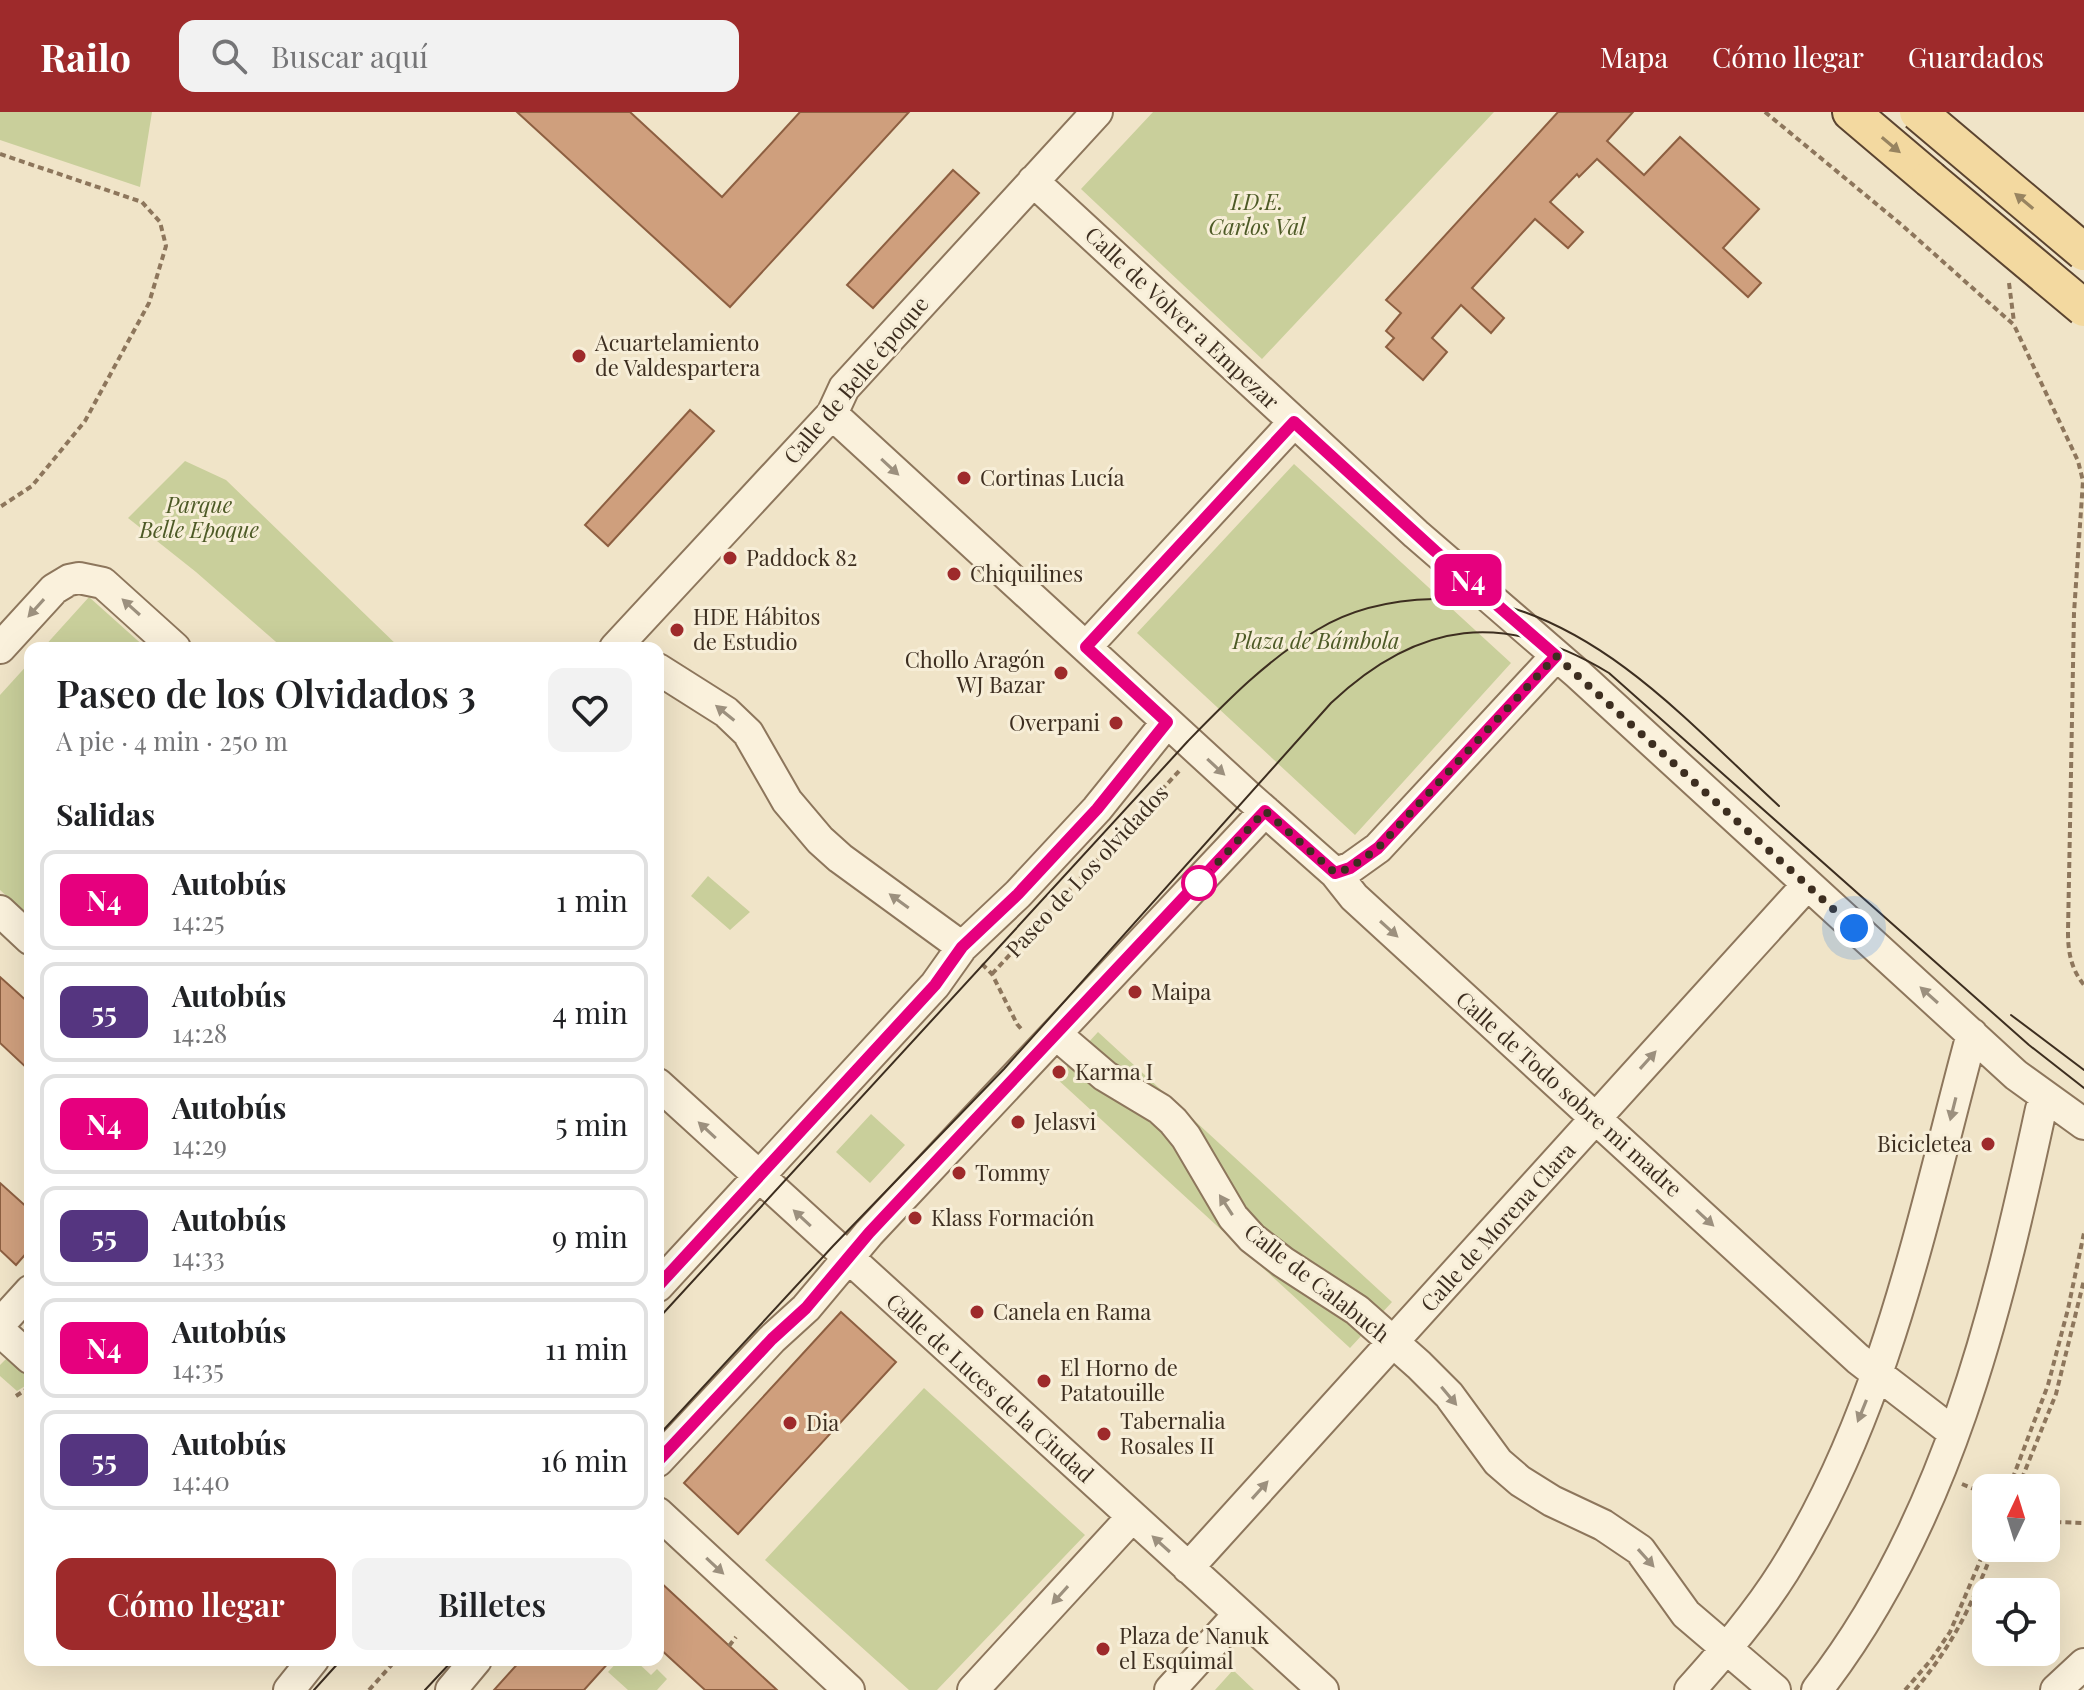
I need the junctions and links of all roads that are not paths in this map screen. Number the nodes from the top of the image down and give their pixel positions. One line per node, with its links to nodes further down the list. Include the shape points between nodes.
1 (1097, 112): 4 (street, Calle de Belle époque)
2 (1851, 112): 6 (main road, one-way to 6, bridge)
3 (1918, 112): 5 (main road, one-way to 3, bridge)
4 (1033, 181): 7 (street, Calle de Belle époque, via 844,388); 8 (street, Calle de Volver a Empezar)
5 (2084, 252)
6 (2084, 308)
7 (832, 414): 10 (street, Calle de Belle époque); 11 (street, one-way to 11)
8 (1294, 422): 11 (street); 13 (street, Calle de Volver a Empezar)
9 (168, 642): 12 (street, one-way to 12, via 103,583 79,578 54,589)
10 (626, 642)
11 (1086, 647): 15 (street)
12 (0, 648)
13 (1556, 656): 17 (street, via 1378,848); 18 (street, Calle de Volver a Empezar)
14 (664, 673): 21 (street, one-way to 14, via 820,840 787,801 748,733 726,712)
15 (1167, 722): 16 (street, one-way to 16); 21 (street, Paseo de Los olvidados, via 1087,820)
16 (1265, 811): 17 (street, Calle de Todo sobre mi madre); 23 (street)
17 (1335, 873): 26 (street, Calle de Todo sobre mi madre, one-way to 26, via 1354,897)
18 (1807, 885): 22 (street, Calle de Volver a Empezar, one-way to 18); 26 (street, Calle de Morena Clara, one-way to 18)
19 (0, 911): 20 (street)
20 (24, 933)
21 (962, 947): 28 (street, Paseo de Los olvidados, via 935,985)
22 (1972, 1034): 25 (street, Calle de Volver a Empezar); 36 (street, one-way to 36)
23 (1050, 1042): 29 (street); 34 (street, Calle de Calabuch, one-way to 23, via 1252,1238 1227,1208 1186,1137 1160,1109)
24 (664, 1090): 28 (street, Calle de Luces de la Ciudad, one-way to 24)
25 (2046, 1106): 27 (street, Calle de Volver a Empezar); 37 (street, via 1979,1364)
26 (1596, 1118): 34 (street, Calle de Morena Clara); 36 (street, Calle de Todo sobre mi madre, one-way to 36)
27 (2084, 1124)
28 (757, 1176): 29 (street, Calle de Luces de la Ciudad, one-way to 28); 30 (street, Paseo de Los olvidados)
29 (848, 1260): 38 (street); 39 (street, Calle de Luces de la Ciudad)
30 (664, 1279)
31 (24, 1298): 32 (street)
32 (0, 1324)
33 (0, 1331): 35 (street)
34 (1394, 1342): 41 (street, Calle de Morena Clara, one-way to 34); 43 (street, Calle de Calabuch, one-way to 43, via 1449,1395 1498,1462 1552,1501 1640,1550 1686,1614)
35 (24, 1353)
36 (1875, 1375): 37 (street, Calle de Todo sobre mi madre); 43 (street, one-way to 43, via 1812,1525)
37 (1954, 1433): 55 (street, via 1897,1566 1847,1651)
38 (664, 1455)
39 (1132, 1517): 41 (street, Calle de Luces de la Ciudad, one-way to 39); 50 (street, one-way to 50)
40 (664, 1519): 49 (street, one-way to 49)
41 (1188, 1568): 42 (street, Calle de Luces de la Ciudad)
42 (1239, 1614): 51 (street); 52 (street, Calle de Luces de la Ciudad)
43 (1726, 1649): 53 (street); 54 (street, Calle de Calabuch)
44 (2084, 1664): 56 (street)
45 (308, 1666): 47 (street)
46 (471, 1666): 48 (street)
47 (289, 1690)
48 (451, 1690)
49 (849, 1690)
50 (973, 1690)
51 (1170, 1690)
52 (1323, 1690)
53 (1690, 1690)
54 (1775, 1690)
55 (1817, 1690)
56 (2056, 1690)

